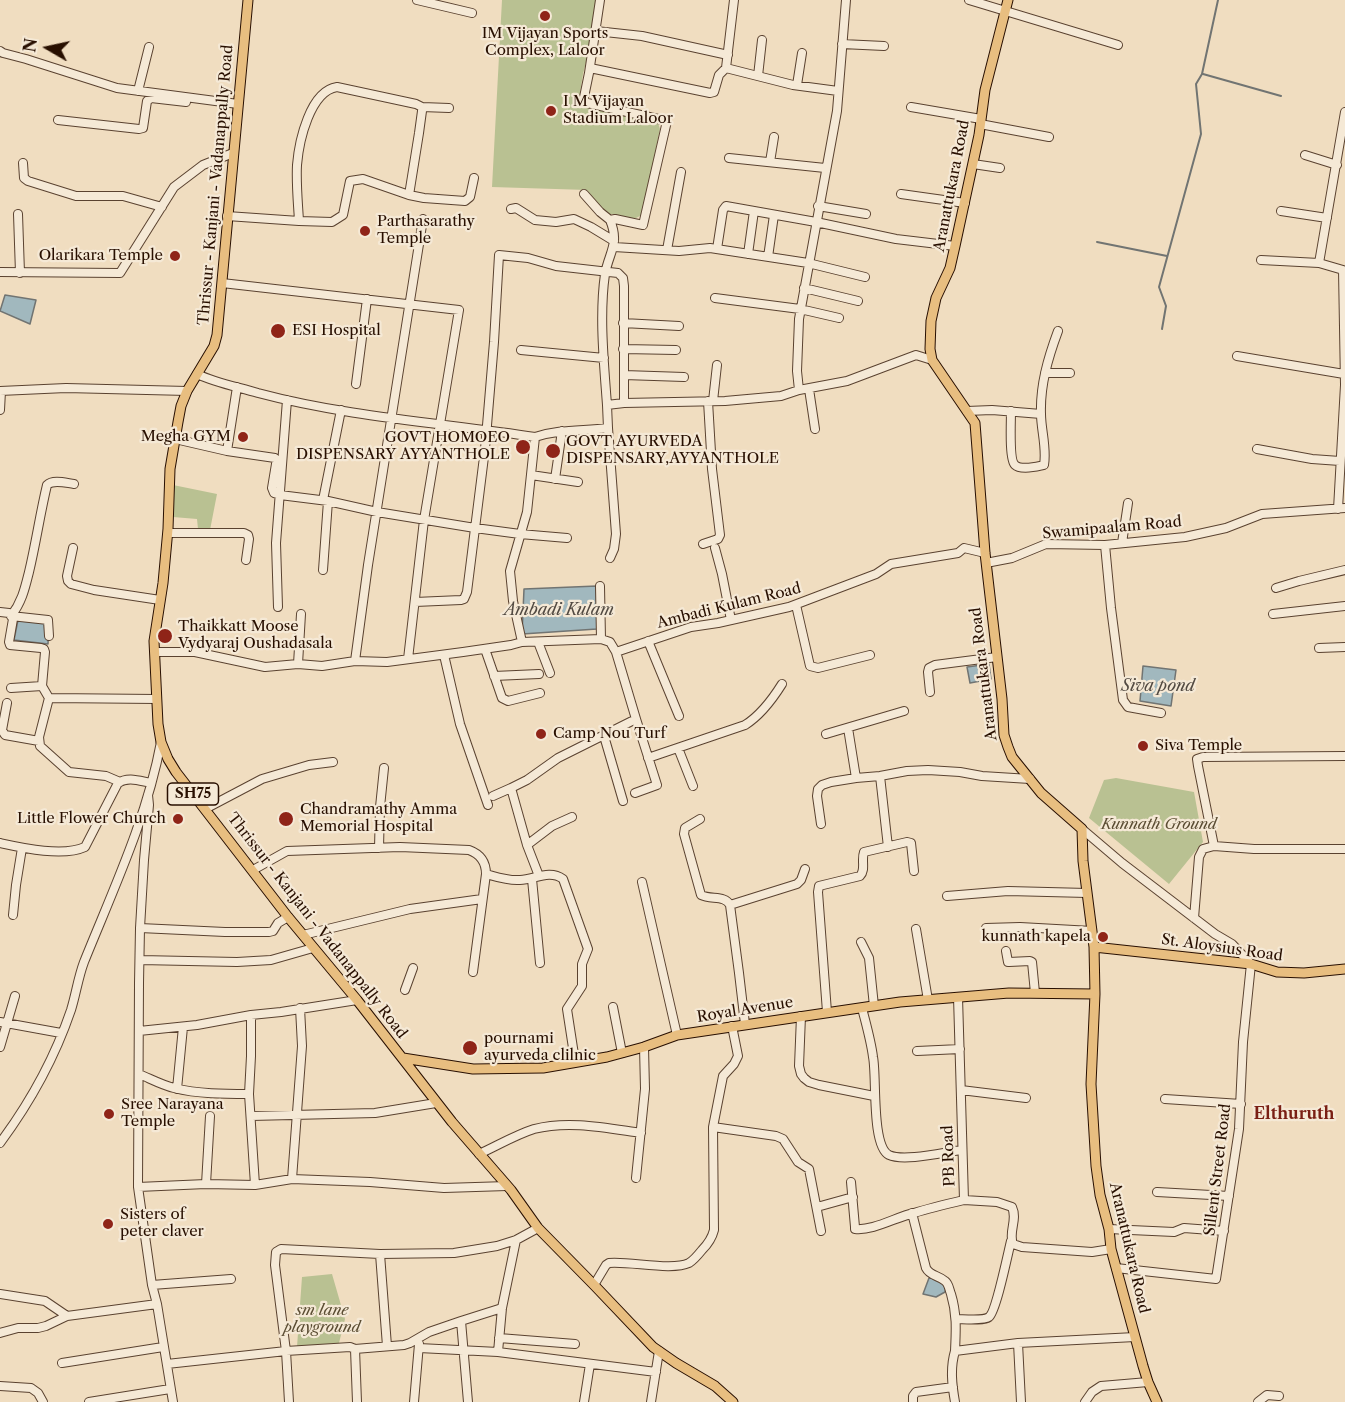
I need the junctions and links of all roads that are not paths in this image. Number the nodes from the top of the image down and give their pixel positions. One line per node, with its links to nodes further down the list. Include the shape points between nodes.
1 (248, 0): 25 (main road, Thrissur - Kanjani - Vadanappally Road / SH75)
2 (417, 0): 9 (street)
3 (600, 0): 10 (street)
4 (734, 0): 18 (street)
5 (846, 0): 12 (street)
6 (969, 0): 8 (street)
7 (1008, 0): 8 (main road, Aranattukara Road)
8 (1005, 11): 13 (street); 31 (main road, Aranattukara Road)
9 (472, 13)
10 (596, 31): 18 (street, via 642,36); 19 (street)
11 (762, 40): 21 (street)
12 (842, 44): 14 (street); 24 (street)
13 (1118, 45)
14 (884, 46)
15 (149, 47): 23 (street)
16 (0, 51): 23 (street)
17 (802, 53): 22 (street)
18 (728, 55): 20 (street)
19 (590, 68): 20 (street, via 710,93); 60 (street, via 582,102 667,121 643,225)
20 (726, 68): 21 (street)
21 (758, 76): 22 (street)
22 (797, 85): 24 (street)
23 (138, 91): 25 (street)
24 (838, 91): 41 (street)
25 (238, 106): 30 (street, via 151,98 147,101 143,128 139,129); 34 (main road, Thrissur - Kanjani - Vadanappally Road / SH75)
26 (911, 106): 31 (street)
27 (422, 107): 28 (street); 47 (street); 61 (street, via 337,87 317,99 306,121 297,165)
28 (449, 108)
29 (1345, 112): 40 (street)
30 (57, 120)
31 (980, 122): 33 (street); 39 (main road, Aranattukara Road)
32 (774, 137): 37 (street)
33 (1050, 137)
34 (233, 153): 50 (street, via 195,170 174,187); 57 (main road, Thrissur - Kanjani - Vadanappally Road / SH75)
35 (1305, 155): 40 (street)
36 (729, 158): 37 (street)
37 (770, 162): 41 (street)
38 (23, 163): 50 (street, via 28,182 76,195 123,196)
39 (973, 164): 42 (street); 48 (main road, Aranattukara Road)
40 (1337, 165): 58 (street)
41 (825, 168): 49 (street)
42 (1000, 168)
43 (681, 172): 66 (street)
44 (474, 178): 47 (street, via 470,197 465,201)
45 (584, 194): 60 (street)
46 (901, 194): 48 (street)
47 (409, 195): 61 (street, via 363,179 350,181 343,215 332,222)
48 (965, 203): 64 (main road, Aranattukara Road)
49 (819, 206): 55 (street); 62 (street)
50 (162, 207): 75 (street, via 120,273)
51 (511, 209): 63 (street, via 535,220 574,219)
52 (754, 211): 56 (street); 65 (street, via 726,207 723,210); 67 (street)
53 (1281, 211): 58 (street)
54 (18, 214): 75 (street)
55 (866, 214)
56 (774, 215): 62 (street); 68 (street)
57 (227, 216): 61 (street); 77 (main road, Thrissur - Kanjani - Vadanappally Road / SH75)
58 (1327, 218): 71 (street)
59 (423, 219): 82 (street)
60 (610, 220): 63 (street)
61 (299, 221)
62 (816, 222): 64 (street, via 896,239); 70 (street)
63 (614, 244): 66 (street); 74 (street)
64 (956, 246): 93 (main road, Aranattukara Road, via 931,321)
65 (717, 249): 66 (street); 67 (street)
66 (667, 250)
67 (748, 254): 68 (street)
68 (768, 257): 70 (street)
69 (1261, 260): 71 (street)
70 (808, 263): 76 (street); 78 (street)
71 (1319, 263): 72 (street)
72 (1344, 269): 98 (street)
73 (0, 272): 75 (street)
74 (606, 272): 85 (street, via 618,273 623,278); 92 (street); 121 (street, via 499,255)
75 (21, 273)
76 (865, 277)
77 (222, 283): 80 (street); 97 (main road, Thrissur - Kanjani - Vadanappally Road / SH75, via 214,346)
78 (804, 288): 81 (street); 83 (street)
79 (715, 298): 83 (street)
80 (367, 299): 82 (street); 101 (street)
81 (858, 301)
82 (409, 304): 117 (street); 118 (street, via 459,310)
83 (801, 309): 84 (street); 104 (street)
84 (839, 318)
85 (623, 323): 86 (street); 88 (street)
86 (679, 326)
87 (1058, 331): 95 (street)
88 (623, 349): 90 (street); 99 (street)
89 (521, 350): 92 (street)
90 (676, 350)
91 (1237, 356): 98 (street)
92 (604, 358): 110 (street)
93 (932, 360): 103 (street, via 916,355 847,381); 113 (main road, Aranattukara Road)
94 (717, 365): 108 (street)
95 (1045, 373): 96 (street); 116 (street)
96 (1070, 373)
97 (197, 374): 102 (street); 106 (main road, Thrissur - Kanjani - Vadanappally Road / SH75)
98 (1344, 374): 115 (street)
99 (624, 375): 100 (street); 109 (street)
100 (684, 377)
101 (356, 384)
102 (237, 387): 107 (street); 126 (street)
103 (809, 389): 104 (street); 120 (street)
104 (799, 390): 108 (street, via 781,396)
105 (1, 391): 106 (street); 111 (street)
106 (187, 391): 124 (main road, Thrissur - Kanjani - Vadanappally Road / SH75)
107 (287, 400): 112 (street); 132 (street)
108 (711, 401): 109 (street); 143 (street, via 712,469 720,535)
109 (624, 403): 110 (street)
110 (607, 405): 119 (street)
111 (0, 410)
112 (341, 410): 117 (street); 133 (street)
113 (967, 411): 114 (street); 148 (main road, Aranattukara Road, via 975,423)
114 (1011, 411): 116 (street); 116 (street, via 1012,460 1022,467 1044,465)
115 (1344, 413): 127 (street)
116 (1041, 414)
117 (392, 418): 118 (street); 136 (street)
118 (441, 424): 121 (street); 137 (street)
119 (608, 428): 122 (street); 147 (street, via 616,534)
120 (814, 429)
121 (486, 430): 123 (street); 138 (street)
122 (562, 431): 123 (street); 129 (street)
123 (535, 437): 128 (street)
124 (175, 439): 126 (street); 139 (main road, Thrissur - Kanjani - Vadanappally Road / SH75)
125 (1257, 449): 127 (street)
126 (227, 451): 132 (street, via 275,458 272,488)
127 (1340, 461): 135 (street)
128 (531, 475): 129 (street); 140 (street)
129 (555, 479): 130 (street)
130 (578, 482)
131 (74, 484): 162 (street, via 47,485 24,592)
132 (280, 495): 133 (street); 158 (street, via 276,543)
133 (326, 500): 136 (street); 150 (street)
134 (1128, 503): 142 (street)
135 (1342, 508): 142 (street, Swamipaalam Road, via 1262,514 1226,528)
136 (377, 512): 137 (street); 178 (street)
137 (424, 519): 138 (street); 155 (street)
138 (476, 528): 140 (street); 155 (street, via 466,596 461,600)
139 (168, 532): 149 (street, via 244,533 249,539); 154 (main road, Thrissur - Kanjani - Vadanappally Road / SH75)
140 (520, 534): 141 (street); 167 (street, via 510,571)
141 (567, 538)
142 (1122, 543): 144 (street, Swamipaalam Road)
143 (703, 544)
144 (1105, 544): 148 (street, Swamipaalam Road, via 1046,544 1012,558); 192 (street, via 1123,700 1128,707)
145 (73, 548): 154 (street, via 67,576 72,584)
146 (715, 548): 163 (street)
147 (610, 558)
148 (985, 558): 156 (street, Ambadi Kulam Road, via 964,548 958,554 891,564 876,574); 176 (main road, Aranattukara Road)
149 (246, 560)
150 (323, 570)
151 (1345, 570): 153 (street)
152 (600, 586): 165 (street)
153 (1276, 588)
154 (160, 600): 172 (main road, Thrissur - Kanjani - Vadanappally Road / SH75)
155 (415, 602): 177 (street)
156 (796, 604): 163 (street, Ambadi Kulam Road); 175 (street, via 810,666 818,668)
157 (1345, 606): 161 (street)
158 (278, 608)
159 (0, 612): 162 (street)
160 (302, 614): 179 (street)
161 (1273, 614)
162 (11, 615): 164 (street, via 48,620); 184 (street, via 10,645 41,648 45,652)
163 (731, 620): 166 (street, Ambadi Kulam Road, via 691,627)
164 (49, 636)
165 (601, 639): 168 (street); 173 (street, via 610,642)
166 (648, 641): 173 (street, Ambadi Kulam Road); 193 (street)
167 (522, 642): 168 (street); 171 (street)
168 (538, 642): 180 (street)
169 (1345, 647): 170 (street)
170 (1319, 648)
171 (485, 649): 174 (street); 182 (street)
172 (155, 652): 179 (street, via 195,652 265,667); 189 (main road, Thrissur - Kanjani - Vadanappally Road / SH75)
173 (616, 652): 194 (street)
174 (444, 654): 177 (street); 216 (street, via 460,724)
175 (870, 655)
176 (997, 657): 186 (street, via 929,668); 207 (main road, Aranattukara Road, via 1004,735 1012,757)
177 (408, 658): 178 (street)
178 (355, 661): 179 (street, via 322,666)
179 (298, 664)
180 (550, 673)
181 (538, 674): 182 (street)
182 (495, 676): 187 (street, via 505,700)
183 (782, 684): 200 (street, via 756,718)
184 (42, 686): 185 (street); 188 (street)
185 (11, 688)
186 (930, 692)
187 (540, 693)
188 (49, 698): 189 (street); 198 (street)
189 (157, 699): 199 (main road, Thrissur - Kanjani - Vadanappally Road / SH75)
190 (7, 703): 198 (street, via 3,733)
191 (904, 711): 195 (street)
192 (1161, 713)
193 (679, 716)
194 (636, 719): 197 (street); 202 (street)
195 (848, 728): 196 (street); 206 (street)
196 (826, 734)
197 (604, 736): 211 (street, via 558,758); 215 (street)
198 (39, 741): 208 (street, via 42,749 69,772 106,776)
199 (160, 742): 209 (street); 217 (main road, Thrissur - Kanjani - Vadanappally Road / SH75, via 176,772)
200 (678, 748): 202 (street); 210 (street)
201 (1345, 756): 225 (street, via 1197,759)
202 (648, 758): 212 (street, via 657,785)
203 (333, 762): 217 (street, via 254,782)
204 (384, 768): 227 (street)
205 (880, 776): 206 (street); 207 (street, via 928,770); 224 (street)
206 (856, 778): 220 (street, via 826,783 818,789)
207 (1029, 779): 221 (main road, Aranattukara Road)
208 (120, 782): 209 (street, via 127,779); 226 (street, via 85,847 68,851)
209 (152, 783): 213 (street)
210 (693, 786)
211 (511, 788): 214 (street); 223 (street)
212 (635, 793)
213 (148, 795): 242 (street); 276 (street, via 80,972)
214 (493, 796)
215 (623, 801)
216 (488, 806)
217 (205, 809): 230 (main road, Thrissur - Kanjani - Vadanappally Road / SH75)
218 (572, 817): 223 (street)
219 (700, 819): 238 (street, via 685,828 684,834 701,895 724,899)
220 (821, 824)
221 (1082, 830): 235 (main road, Aranattukara Road); 241 (street)
222 (0, 843): 226 (street)
223 (527, 845): 233 (street)
224 (888, 846): 231 (street, via 911,843); 268 (street, via 864,852 860,876 818,888)
225 (1214, 846): 228 (street); 241 (street, via 1203,849 1198,857)
226 (22, 848): 239 (street)
227 (379, 848): 230 (street, via 287,851); 232 (street, via 469,850 481,857)
228 (1345, 849)
229 (805, 869): 238 (street, via 797,884)
230 (253, 870): 240 (main road, Thrissur - Kanjani - Vadanappally Road / SH75)
231 (914, 871)
232 (486, 874): 233 (street, via 508,880); 237 (street)
233 (536, 877): 252 (street); 284 (street, via 553,874 563,879 588,949 582,964 582,986 567,1009)
234 (642, 882): 277 (street)
235 (1087, 893): 236 (street, via 1008,891); 245 (main road, Aranattukara Road)
236 (947, 896)
237 (482, 899): 246 (street, via 410,909); 256 (street)
238 (730, 905): 272 (street)
239 (13, 915)
240 (288, 917): 242 (street, via 269,932); 246 (main road, Thrissur - Kanjani - Vadanappally Road / SH75)
241 (1194, 918): 253 (street, via 1232,944)
242 (140, 928): 251 (street)
243 (986, 928): 245 (street)
244 (915, 929): 263 (street)
245 (1092, 931): 248 (main road, Aranattukara Road)
246 (303, 935): 249 (main road, Thrissur - Kanjani - Vadanappally Road / SH75)
247 (861, 942): 264 (street, via 870,958)
248 (1094, 947): 253 (main road, St. Aloysius Road); 259 (main road, Aranattukara Road)
249 (313, 948): 251 (street, via 272,960); 262 (main road, Thrissur - Kanjani - Vadanappally Road / SH75)
250 (1006, 951): 258 (street, via 1008,962 1032,962)
251 (140, 960): 275 (street)
252 (540, 963)
253 (1251, 964): 255 (main road, St. Aloysius Road, via 1277,972); 293 (street, Sillent Street Road)
254 (413, 968): 257 (street)
255 (1345, 969)
256 (473, 972)
257 (405, 990)
258 (1035, 993): 259 (main road, Royal Avenue); 261 (main road, Royal Avenue)
259 (1095, 993): 316 (main road, Aranattukara Road, via 1091,1084 1096,1166)
260 (15, 996): 271 (street)
261 (958, 997): 263 (main road, Royal Avenue); 280 (street, PB Road)
262 (357, 1000): 266 (street); 283 (main road, Thrissur - Kanjani - Vadanappally Road / SH75)
263 (928, 1000): 264 (main road, Royal Avenue)
264 (874, 1006): 267 (main road, Royal Avenue)
265 (614, 1007): 282 (street)
266 (300, 1008): 269 (street); 294 (street, via 302,1046)
267 (862, 1008): 268 (main road, Royal Avenue); 289 (street, via 873,1056)
268 (827, 1012): 270 (main road, Royal Avenue)
269 (251, 1015): 274 (street); 288 (street)
270 (801, 1016): 272 (main road, Royal Avenue); 289 (street, via 799,1066 804,1078 819,1085)
271 (3, 1022): 276 (street); 278 (street)
272 (744, 1024): 273 (main road, Royal Avenue)
273 (732, 1026): 277 (main road, Royal Avenue); 297 (street, via 738,1056 723,1076)
274 (183, 1027): 275 (street); 286 (street)
275 (139, 1031): 285 (street)
276 (62, 1034): 299 (street, via 23,1111)
277 (677, 1035): 279 (main road, Royal Avenue)
278 (0, 1047)
279 (644, 1047): 282 (main road, Royal Avenue); 298 (street)
280 (960, 1049): 281 (street); 287 (street, PB Road)
281 (917, 1051)
282 (622, 1053): 284 (main road, Royal Avenue)
283 (403, 1058): 284 (main road, Royal Avenue, via 473,1069 543,1068); 292 (main road, Thrissur - Kanjani - Vadanappally Road / SH75)
284 (575, 1061)
285 (139, 1074): 286 (street); 308 (street)
286 (177, 1089): 288 (street)
287 (961, 1090): 290 (street); 300 (street, PB Road)
288 (249, 1094): 296 (street)
289 (874, 1096): 300 (street, via 884,1152 904,1158)
290 (1026, 1098)
291 (1165, 1098): 293 (street)
292 (436, 1103): 294 (street, via 375,1113); 301 (main road, Thrissur - Kanjani - Vadanappally Road / SH75)
293 (1241, 1104): 310 (street, Sillent Street Road)
294 (297, 1115): 296 (street); 303 (street)
295 (210, 1116): 305 (street)
296 (251, 1116): 306 (street)
297 (713, 1127): 313 (street, via 783,1139 798,1162 809,1169); 326 (street, via 714,1230 707,1245 686,1264 606,1264)
298 (641, 1133): 301 (street, via 557,1125 534,1130); 302 (street)
299 (0, 1143)
300 (962, 1150): 312 (street, PB Road)
301 (479, 1154): 307 (main road, Thrissur - Kanjani - Vadanappally Road / SH75)
302 (636, 1178)
303 (292, 1179): 306 (street); 307 (street, via 444,1188)
304 (851, 1182): 311 (street)
305 (206, 1184): 306 (street); 308 (street)
306 (255, 1185)
307 (507, 1186): 315 (main road, Thrissur - Kanjani - Vadanappally Road / SH75)
308 (138, 1187): 325 (street)
309 (1157, 1192): 310 (street)
310 (1229, 1196): 318 (street, Sillent Street Road)
311 (853, 1197): 313 (street); 314 (street, via 857,1230)
312 (964, 1200): 314 (street); 320 (street, PB Road, via 1012,1207)
313 (817, 1207): 317 (street)
314 (912, 1213): 331 (street, via 926,1268 948,1284)
315 (538, 1228): 319 (street); 326 (main road, Thrissur - Kanjani - Vadanappally Road / SH75)
316 (1109, 1229): 318 (street); 321 (main road, Aranattukara Road)
317 (821, 1230)
318 (1224, 1231): 323 (street, Sillent Street Road, via 1216,1279)
319 (516, 1240): 322 (street, via 486,1249); 329 (street)
320 (1011, 1241): 321 (street, via 1022,1247 1092,1252); 331 (street, via 991,1316)
321 (1111, 1249): 323 (main road, Aranattukara Road)
322 (380, 1254): 339 (street); 344 (street, via 290,1249 276,1252 274,1265)
323 (1116, 1268): 334 (main road, Aranattukara Road)
324 (231, 1279): 325 (street)
325 (152, 1285): 328 (street)
326 (594, 1285): 345 (main road, Thrissur - Kanjani - Vadanappally Road / SH75)
327 (0, 1294): 330 (street, via 45,1301)
328 (157, 1304): 330 (street); 340 (street)
329 (502, 1308): 332 (street); 335 (street)
330 (67, 1316): 333 (street, via 46,1326)
331 (957, 1319): 346 (street)
332 (460, 1321): 336 (street); 343 (street)
333 (0, 1333)
334 (1135, 1337): 337 (street); 352 (main road, Aranattukara Road)
335 (499, 1338): 338 (street); 347 (street)
336 (419, 1339): 339 (street); 341 (street)
337 (1018, 1343): 346 (street); 357 (street)
338 (575, 1344)
339 (387, 1346): 342 (street)
340 (163, 1347): 348 (street); 349 (street)
341 (418, 1348): 343 (street); 363 (street)
342 (355, 1349): 344 (street); 362 (street)
343 (464, 1350): 347 (street); 364 (street)
344 (286, 1351): 349 (street); 361 (street)
345 (659, 1351): 351 (street); 367 (main road, Thrissur - Kanjani - Vadanappally Road / SH75)
346 (954, 1351): 354 (street)
347 (498, 1352): 350 (street)
348 (62, 1363)
349 (166, 1364): 355 (street)
350 (590, 1364): 351 (street); 365 (street)
351 (656, 1372): 366 (street)
352 (1148, 1382): 370 (street, via 1101,1386); 371 (main road, Aranattukara Road)
353 (0, 1386): 358 (street, via 31,1388)
354 (953, 1387): 368 (street, via 916,1392); 369 (street)
355 (170, 1389): 359 (street); 360 (street)
356 (1279, 1396): 372 (street, via 1267,1395)
357 (1021, 1401)
358 (43, 1402)
359 (89, 1402)
360 (173, 1402)
361 (289, 1402)
362 (357, 1402)
363 (414, 1402)
364 (468, 1402)
365 (584, 1402)
366 (651, 1402)
367 (733, 1402)
368 (913, 1402)
369 (955, 1402)
370 (1085, 1402)
371 (1157, 1402)
372 (1258, 1402)

